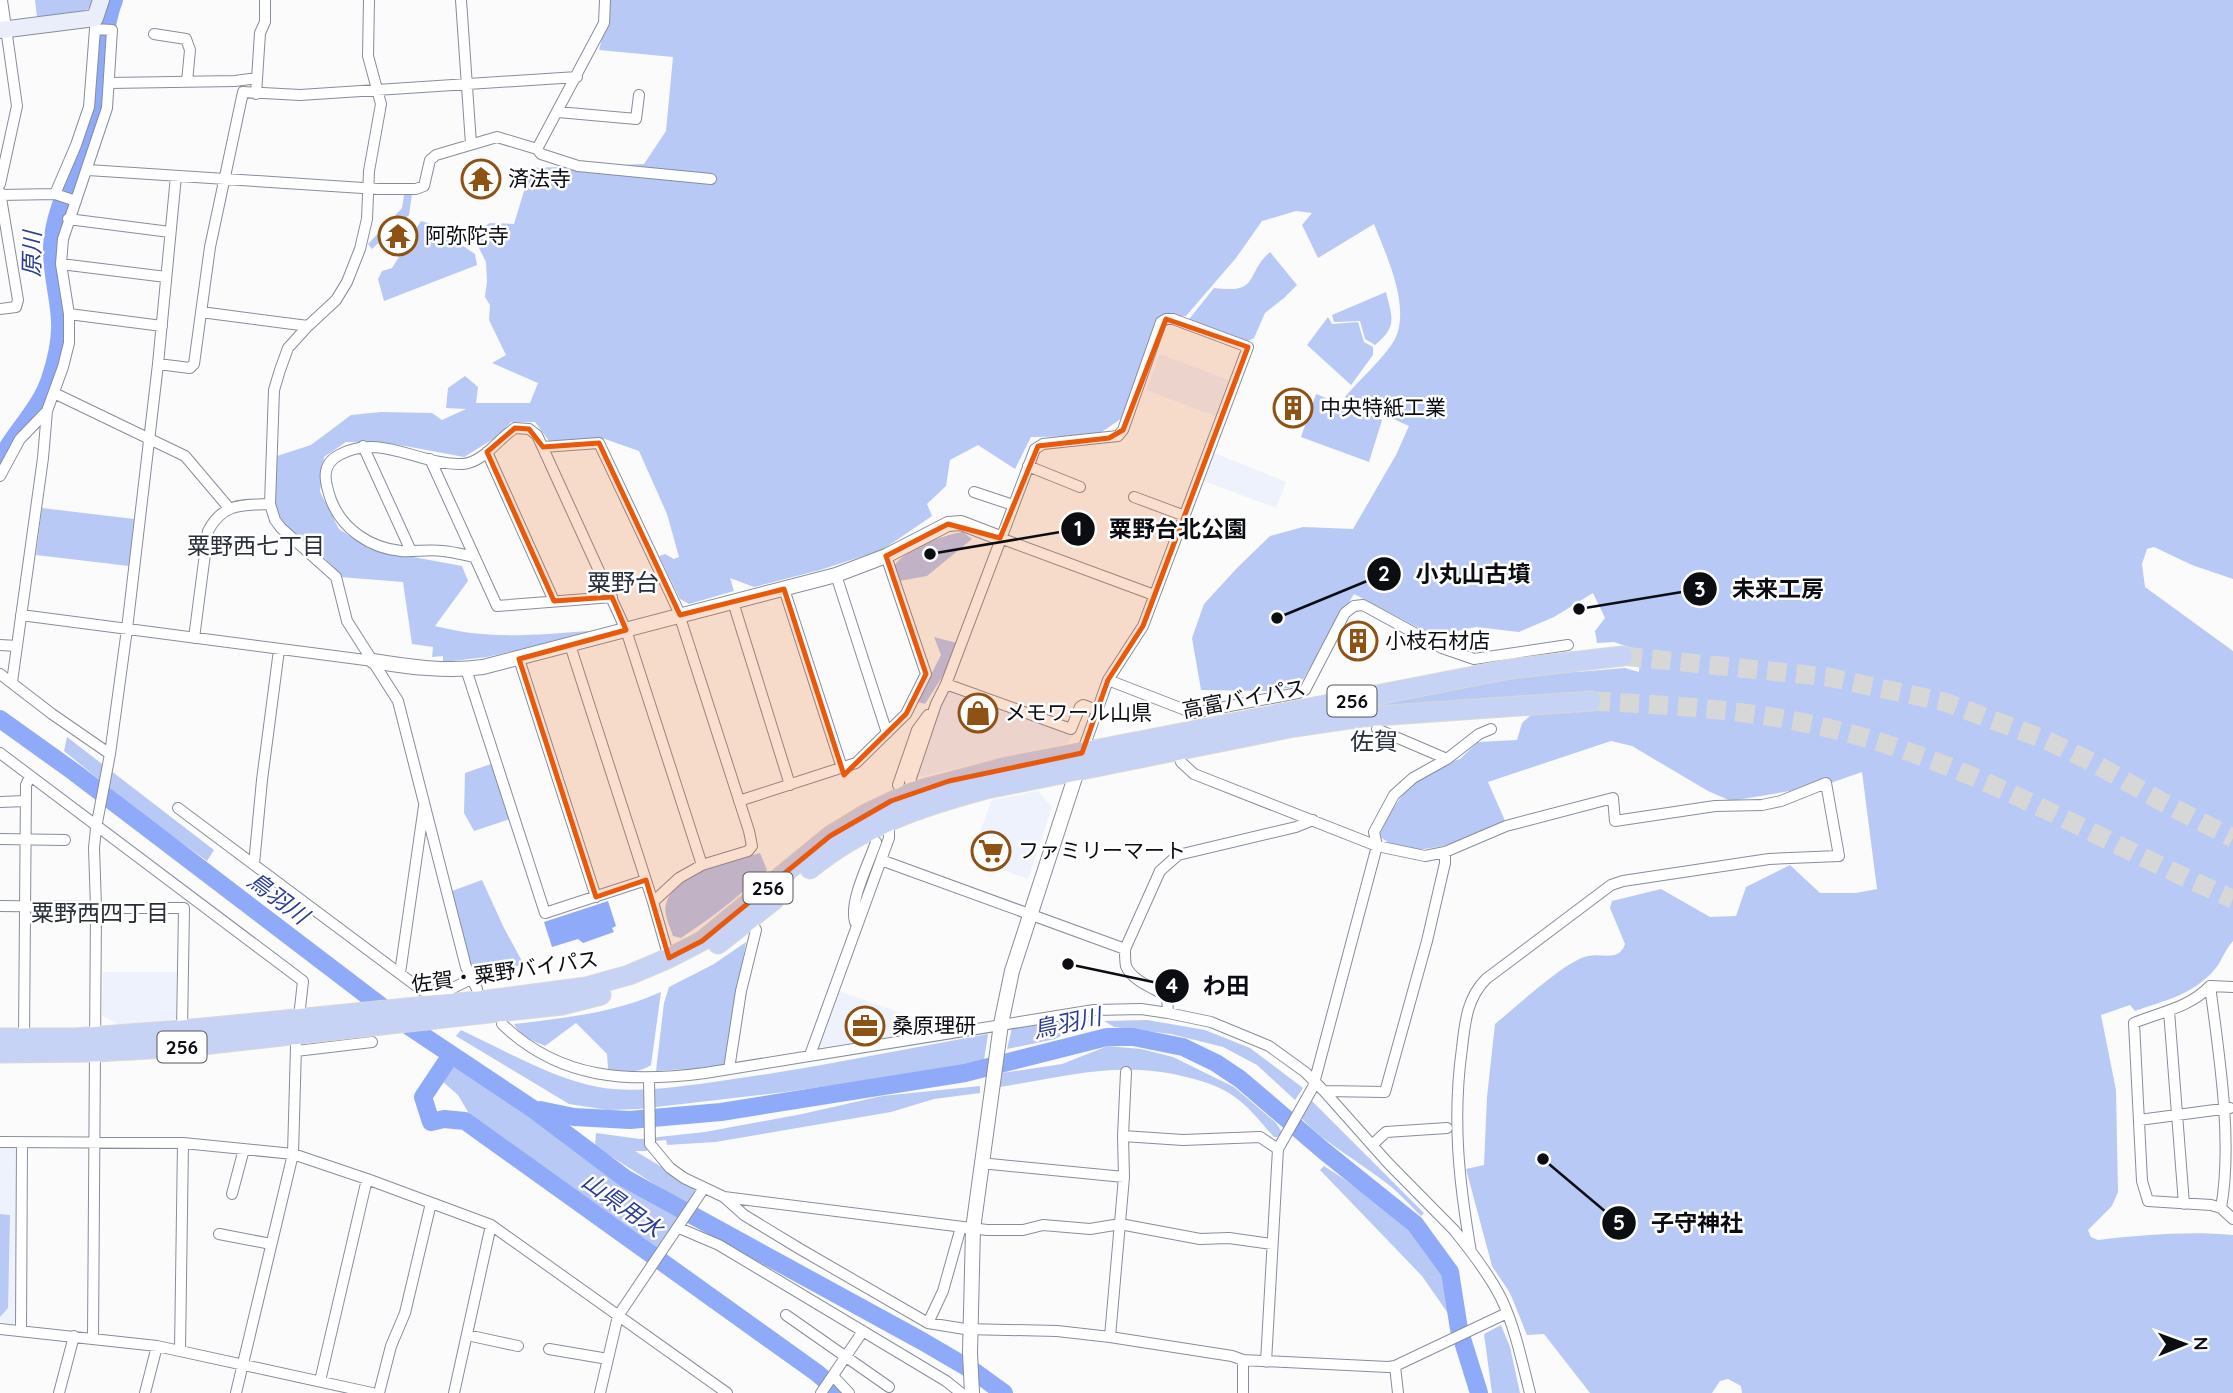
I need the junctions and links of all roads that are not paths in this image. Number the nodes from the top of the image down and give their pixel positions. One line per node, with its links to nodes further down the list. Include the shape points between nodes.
1 (2, 0): 8 (street)
2 (102, 0): 7 (main road)
3 (265, 0): 11 (street)
4 (369, 0): 15 (street, via 368,56)
5 (461, 0): 14 (street)
6 (605, 0): 10 (street, via 604,23)
7 (99, 26): 8 (main road); 13 (street, via 112,30); 28 (street, via 89,107)
8 (3, 29): 25 (street, via 17,106)
9 (154, 34): 12 (street, via 186,38 190,50)
10 (578, 76): 14 (street); 18 (street)
11 (257, 78): 12 (street); 16 (street)
12 (187, 82): 13 (street)
13 (109, 83): 21 (street, via 107,108)
14 (466, 83): 15 (street); 19 (street)
15 (377, 89): 16 (street); 26 (street, via 381,104)
16 (256, 94): 24 (street, via 243,92)
17 (639, 95): 18 (street, via 636,119)
18 (558, 111): 20 (street)
19 (471, 144): 20 (street, via 497,137); 26 (street, via 430,160 424,186)
20 (537, 149): 23 (street, via 578,166)
21 (88, 170): 22 (street); 28 (street)
22 (176, 176): 24 (street); 30 (street)
23 (710, 179)
24 (224, 180): 26 (street); 34 (street)
25 (0, 184)
26 (368, 188): 37 (street, via 367,219 347,282 336,300)
27 (0, 194): 28 (street); 33 (street, via 18,300 16,307)
28 (64, 197): 29 (street)
29 (68, 219): 30 (street); 31 (street)
30 (170, 232): 32 (street)
31 (61, 264): 32 (street); 35 (street)
32 (166, 277): 36 (street)
33 (0, 309)
34 (201, 313): 37 (street); 38 (street, via 194,364 190,368)
35 (69, 314): 36 (street); 39 (street, via 68,342)
36 (162, 326): 38 (street)
37 (308, 326): 51 (street, via 288,348 274,390)
38 (158, 364): 41 (street)
39 (54, 393): 40 (street); 41 (street)
40 (47, 411): 47 (street, via 19,439); 65 (street)
41 (150, 439): 53 (street, via 191,460); 67 (street)
42 (363, 446): 45 (street); 56 (street); 56 (street, via 333,458 326,467 325,483 334,509 352,532 369,542)
43 (543, 447): 44 (street, via 529,429 515,428); 62 (street); 66 (street, via 599,443)
44 (487, 452): 45 (street, via 462,464); 63 (street)
45 (430, 459): 58 (street)
46 (1028, 466): 48 (street); 52 (street); 54 (street, via 1038,446 1118,436 1161,322 1173,319 1248,347)
47 (0, 476)
48 (1080, 487)
49 (974, 492): 52 (street)
50 (1135, 497): 54 (street)
51 (270, 504): 53 (street); 77 (street, via 281,528 336,577 347,621)
52 (1013, 505): 55 (street)
53 (229, 508): 69 (street, via 208,531)
54 (1185, 516): 61 (street)
55 (1000, 538): 57 (street, via 961,523 948,524); 61 (street); 82 (street)
56 (411, 551): 58 (street)
57 (886, 556): 59 (street); 87 (street, via 926,674 906,714)
58 (474, 557): 63 (street, via 497,606)
59 (836, 575): 60 (street); 87 (street)
60 (784, 589): 64 (street); 93 (street)
61 (1154, 595): 80 (street, via 1143,626)
62 (612, 597): 63 (street); 68 (street)
63 (554, 601)
64 (733, 602): 66 (street); 95 (street)
65 (21, 615): 67 (street); 73 (street)
66 (680, 615): 68 (street); 98 (street)
67 (127, 629): 69 (street); 90 (street)
68 (626, 630): 71 (street); 113 (street)
69 (194, 638): 74 (street)
70 (0, 645): 73 (street)
71 (570, 645): 76 (street); 114 (street)
72 (1568, 645): 80 (street, via 1474,659 1443,649 1363,605 1346,614 1309,692 1193,713)
73 (17, 646): 81 (street)
74 (279, 650): 77 (street); 112 (street)
75 (1623, 656): 92 (highway, 高富バイパス / 256, via 1510,669)
76 (519, 659): 78 (street); 115 (street)
77 (373, 661): 78 (street); 97 (street, via 398,701)
78 (466, 669): 115 (street, via 545,913)
79 (0, 674): 81 (street)
80 (1108, 680): 84 (street)
81 (12, 682): 90 (street)
82 (946, 684): 84 (street, via 1070,729 1080,706); 96 (street)
83 (1591, 701): 88 (highway, 高富バイパス / 256, via 1362,717)
84 (1097, 709): 92 (street)
85 (1377, 729): 91 (street)
86 (1491, 729): 91 (street)
87 (887, 733): 93 (street, via 856,763)
88 (1178, 752): 92 (highway, 高富バイパス / 256); 103 (street, via 1194,774)
89 (0, 753): 94 (street)
90 (109, 758): 104 (street)
91 (1447, 759): 109 (street, via 1394,795 1374,832)
92 (1079, 762): 96 (highway, 佐賀・粟野バイパス / 256, via 1007,767); 102 (highway, 佐賀・粟野バイパス / 256); 122 (street)
93 (842, 768): 95 (street)
94 (30, 777): 100 (street); 104 (street)
95 (790, 785): 98 (street)
96 (905, 788): 126 (highway, 佐賀・粟野バイパス / 256, via 831,836 702,940)
97 (424, 799): 127 (street); 127 (street, via 474,984 423,991)
98 (739, 801): 113 (street, via 752,846)
99 (0, 802): 100 (street)
100 (26, 802): 106 (street)
101 (178, 807): 112 (street)
102 (888, 820): 111 (street, via 889,838); 123 (highway, 佐賀・粟野バイパス / 256, via 843,844)
103 (1313, 820): 109 (street); 125 (street, via 1178,855 1160,871)
104 (97, 825): 116 (street); 120 (street)
105 (0, 839): 106 (street)
106 (25, 839): 107 (street); 119 (street)
107 (65, 841)
108 (876, 842): 124 (street, via 856,900)
109 (1377, 846): 110 (street, via 1425,856); 145 (street)
110 (1445, 852): 145 (street, via 1427,941 1385,1092); 176 (street, via 1506,827 1613,798 1615,821 1715,806 1762,805 1826,783 1839,856 1769,859 1611,885 1477,988 1465,1021 1456,1089 1458,1160)
111 (881, 860): 122 (street); 124 (street)
112 (254, 864): 127 (street)
113 (702, 865): 117 (street, via 678,878)
114 (646, 880): 115 (street); 117 (street)
115 (596, 897)
116 (197, 902): 121 (street); 130 (street, via 303,981)
117 (653, 902): 126 (street)
118 (0, 906): 119 (street)
119 (25, 907): 120 (street); 138 (street)
120 (96, 907): 121 (street); 139 (street)
121 (184, 908): 135 (street)
122 (1029, 914): 125 (street); 134 (street)
123 (751, 920): 136 (highway, 佐賀・粟野バイパス / 256, via 693,960 632,987 562,1005); 142 (street, via 756,930)
124 (856, 925): 141 (street)
125 (1125, 949): 132 (street, via 1126,968 1167,996)
126 (669, 958): 135 (highway, 佐賀・粟野バイパス / 256, via 586,986 344,1016)
127 (400, 974)
128 (2210, 986): 129 (street); 131 (street, via 2200,997); 146 (street)
129 (2233, 988)
130 (300, 1008)
131 (2169, 1011): 147 (street); 148 (street, via 2134,1023)
132 (1168, 1013): 134 (street, via 1094,1010); 145 (street, via 1211,1022 1269,1046)
133 (502, 1024): 144 (street, via 542,1054 590,1074)
134 (1001, 1027): 141 (street); 159 (street)
135 (182, 1030): 139 (highway, 佐賀・粟野バイパス / 256)
136 (368, 1035): 139 (highway, 佐賀・粟野バイパス / 256, via 184,1047); 158 (street, via 296,1049)
137 (0, 1038): 138 (highway, 佐賀・粟野バイパス / 256)
138 (24, 1039): 139 (highway, 佐賀・粟野バイパス / 256)
139 (95, 1044): 140 (highway, 佐賀・粟野バイパス / 256); 152 (street)
140 (0, 1054)
141 (810, 1055): 142 (street)
142 (729, 1069): 144 (street)
143 (1126, 1072): 150 (street)
144 (650, 1082): 162 (street, via 650,1144 670,1168)
145 (1317, 1087): 155 (street); 156 (street)
146 (2230, 1108): 147 (street); 167 (street)
147 (2177, 1115): 148 (street); 166 (street)
148 (2139, 1120): 166 (street, via 2142,1181 2148,1201)
149 (1447, 1128): 156 (street, via 1386,1132)
150 (1123, 1136): 155 (street, via 1182,1140 1260,1137); 160 (street)
151 (0, 1142): 153 (street)
152 (94, 1142): 153 (street); 154 (street); 188 (street)
153 (22, 1143): 183 (street)
154 (183, 1143): 157 (street); 192 (street)
155 (1280, 1144): 175 (street)
156 (1372, 1145): 176 (street)
157 (244, 1149): 158 (street); 163 (street)
158 (293, 1154): 161 (street); 174 (street)
159 (980, 1163): 160 (street); 172 (street)
160 (1124, 1177): 169 (street)
161 (367, 1179): 165 (street); 199 (street)
162 (702, 1191): 164 (street); 170 (street)
163 (232, 1194)
164 (724, 1197): 172 (street); 180 (street, via 744,1215)
165 (431, 1203): 171 (street); 206 (street, via 405,1312)
166 (2184, 1203): 167 (street)
167 (2221, 1208): 168 (street)
168 (2233, 1219)
169 (1120, 1224): 172 (street, via 1090,1229 1043,1225 1023,1230); 175 (street, via 1200,1239); 187 (street)
170 (681, 1225): 179 (street); 184 (street)
171 (491, 1226): 179 (street); 185 (street)
172 (967, 1228): 180 (street); 182 (street)
173 (219, 1234): 174 (street)
174 (271, 1244): 197 (street)
175 (1272, 1244): 196 (street)
176 (1471, 1252): 177 (street, via 1500,1297)
177 (1505, 1314): 198 (street); 215 (street)
178 (786, 1315): 193 (street)
179 (618, 1316): 194 (street); 209 (street)
180 (928, 1323): 182 (street)
181 (0, 1329): 183 (street)
182 (971, 1329): 187 (street); 212 (street)
183 (21, 1330): 186 (street)
184 (863, 1332): 193 (street); 211 (street)
185 (467, 1335): 190 (street); 207 (street)
186 (74, 1336): 188 (street); 202 (street)
187 (1110, 1337): 195 (street)
188 (93, 1338): 189 (street)
189 (157, 1346): 192 (street); 203 (street)
190 (517, 1346)
191 (550, 1349): 194 (street)
192 (180, 1350): 197 (street)
193 (846, 1357): 200 (street); 201 (street)
194 (608, 1359): 208 (street)
195 (1243, 1360): 196 (street); 213 (street)
196 (1266, 1362): 198 (street)
197 (242, 1363): 199 (street); 204 (street)
198 (1395, 1366): 214 (street)
199 (320, 1381): 205 (street)
200 (828, 1383): 210 (street)
201 (889, 1387)
202 (59, 1393)
203 (145, 1393)
204 (236, 1393)
205 (372, 1393)
206 (379, 1393)
207 (454, 1393)
208 (600, 1393)
209 (727, 1393)
210 (849, 1393)
211 (961, 1393)
212 (972, 1393)
213 (1243, 1393)
214 (1398, 1393)
215 (1530, 1393)

